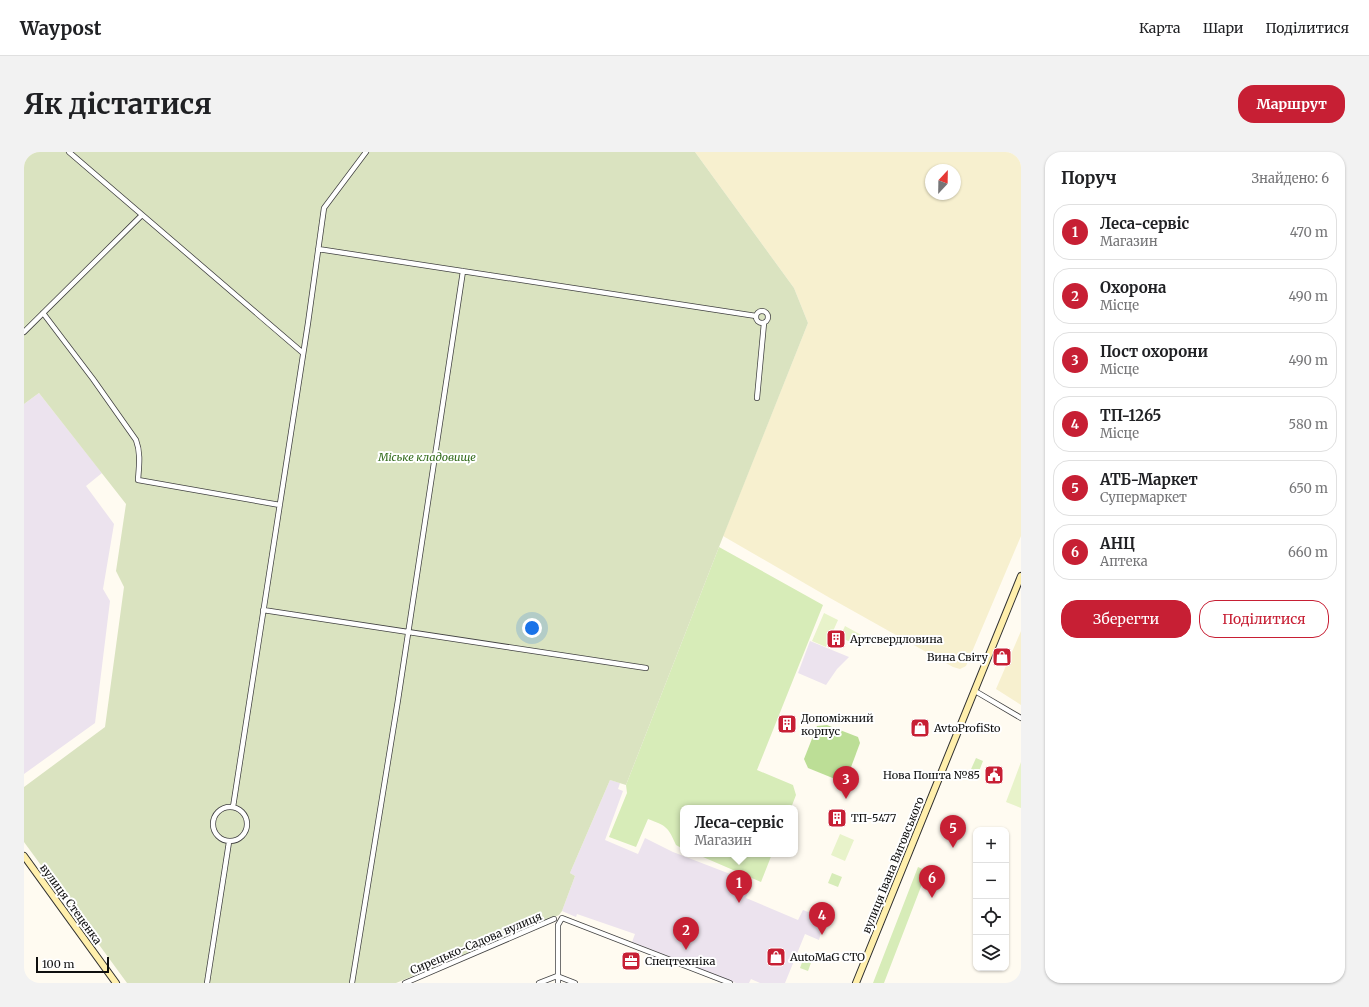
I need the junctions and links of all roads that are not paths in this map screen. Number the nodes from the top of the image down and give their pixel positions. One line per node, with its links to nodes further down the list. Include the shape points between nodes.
1 (70, 152): 3 (street)
2 (366, 152): 4 (street, via 324,208)
3 (142, 215): 6 (street); 10 (street)
4 (318, 249): 5 (street); 10 (street)
5 (463, 271): 7 (street); 15 (street)
6 (43, 313): 9 (street); 12 (street, via 136,440 140,456 138,480)
7 (756, 316): 8 (street, via 758,322); 8 (street, via 759,311 767,313 768,319)
8 (764, 323): 11 (street)
9 (24, 332)
10 (303, 353): 12 (street)
11 (757, 398)
12 (280, 505): 14 (street)
13 (1021, 576): 17 (main road, вулиця Івана Виговського)
14 (263, 610): 15 (street); 19 (street)
15 (408, 632): 16 (street); 26 (street)
16 (646, 668)
17 (975, 691): 18 (street); 32 (main road, вулиця Івана Виговського)
18 (1021, 718)
19 (233, 807): 20 (street, via 243,812 248,828 239,840); 20 (street, via 227,807 217,813 213,824 216,834)
20 (229, 842): 25 (street)
21 (24, 856): 24 (main road, вулиця Стеценка)
22 (554, 919): 27 (street, Сирецько-Садова вулиця)
23 (557, 976): 28 (street); 29 (street); 30 (street); 31 (street, via 558,925 562,918)
24 (116, 983)
25 (207, 983)
26 (352, 983)
27 (405, 983)
28 (539, 983)
29 (558, 983)
30 (575, 983)
31 (730, 983)
32 (856, 983)

